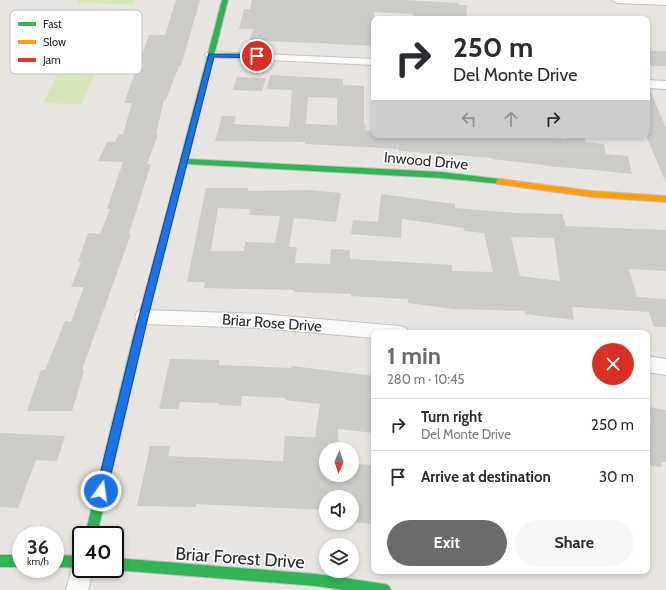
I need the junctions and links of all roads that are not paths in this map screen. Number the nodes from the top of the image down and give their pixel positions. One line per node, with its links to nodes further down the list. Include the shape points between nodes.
1 (226, 0): 4 (street)
2 (618, 0): 3 (street)
3 (666, 2)
4 (211, 55): 5 (street); 8 (street)
5 (371, 62)
6 (650, 84): 7 (street)
7 (666, 85)
8 (183, 161): 9 (street, Inwood Drive, via 441,175 592,194); 10 (street)
9 (666, 199)
10 (144, 317): 11 (street, Briar Rose Drive, via 260,321); 14 (street)
11 (371, 331)
12 (650, 364): 13 (street)
13 (666, 367)
14 (93, 526)
15 (0, 561): 16 (street)
16 (12, 561)
17 (124, 565): 20 (street, Briar Forest Drive, via 316,580)
18 (80, 578): 19 (street)
19 (77, 590)
20 (385, 590)

